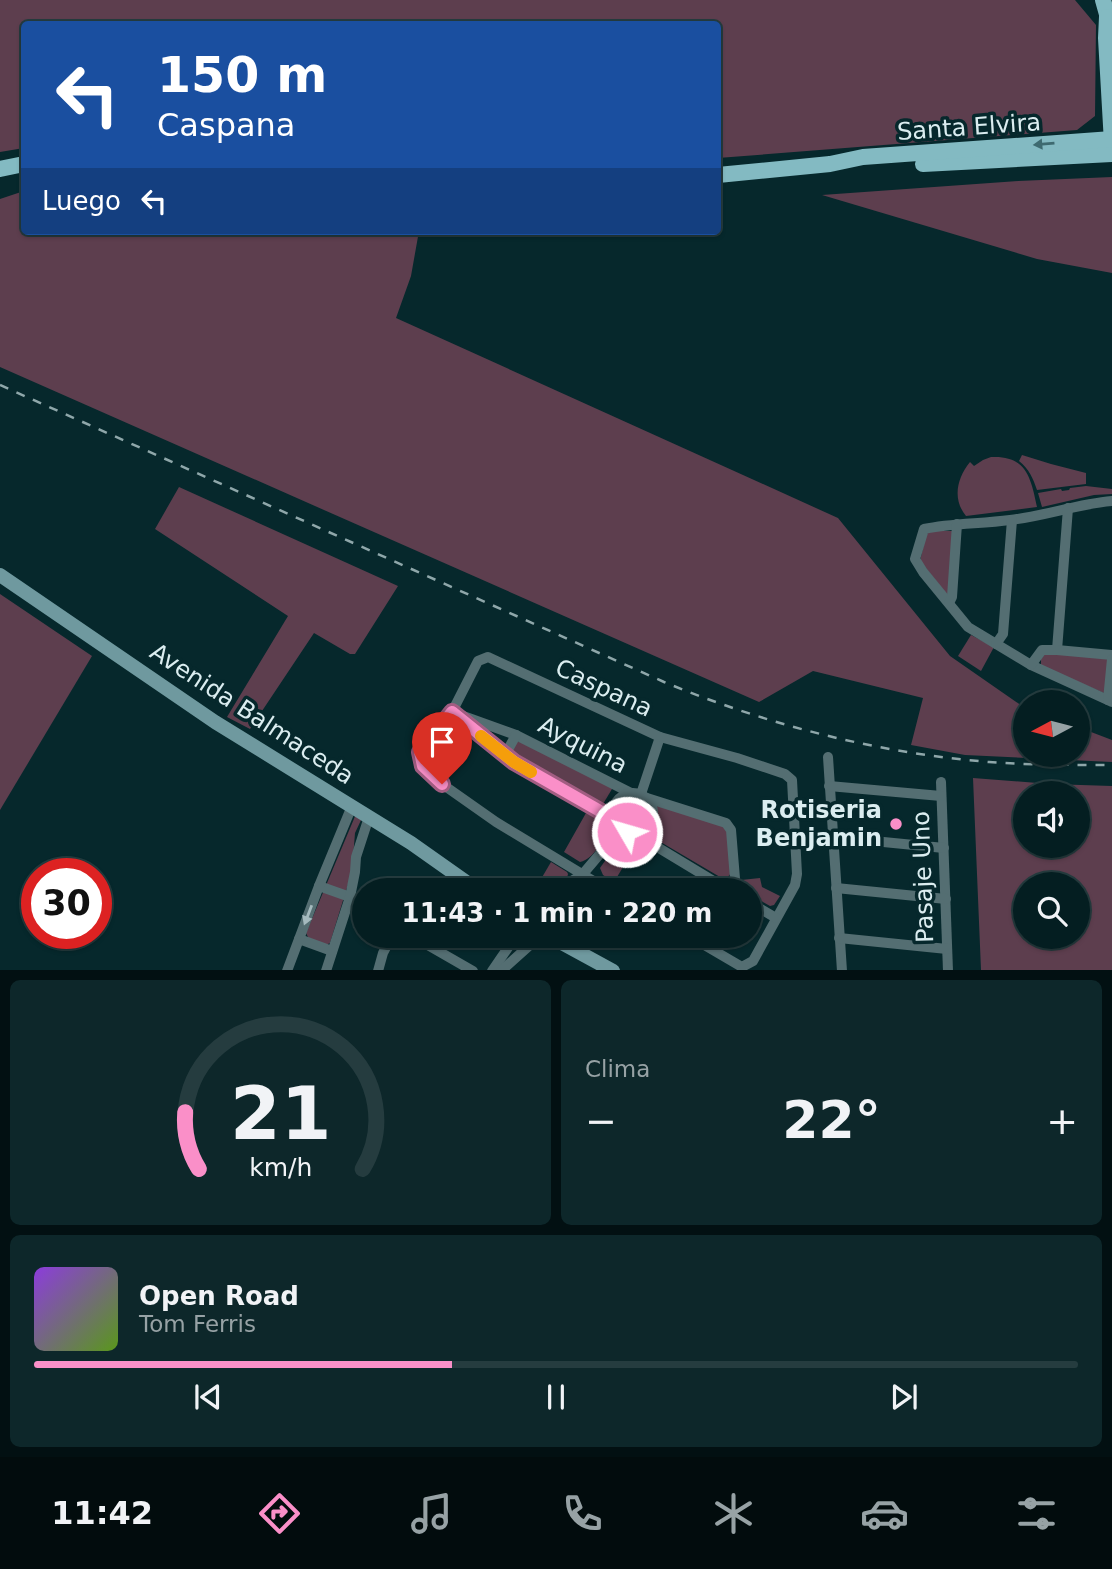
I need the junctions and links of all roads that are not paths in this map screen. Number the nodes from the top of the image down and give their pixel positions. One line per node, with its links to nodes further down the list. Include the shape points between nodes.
1 (1103, 0): 2 (main road)
2 (1110, 24): 3 (main road, via 1106,38)
3 (1109, 103): 4 (main road); 5 (main road, via 1102,127)
4 (1112, 140): 5 (main road, Santa Elvira)
5 (1082, 141): 7 (main road, Santa Elvira, one-way to 7, via 863,157)
6 (1112, 154): 7 (main road, Santa Elvira, via 863,167)
7 (830, 164): 10 (main road, Santa Elvira)
8 (21, 165): 9 (main road)
9 (0, 169)
10 (721, 175)
11 (1112, 501): 12 (street)
12 (1068, 509): 13 (street); 18 (street)
13 (1012, 520): 14 (street); 17 (street, via 1003,635)
14 (957, 524): 16 (street); 16 (street, via 924,529 915,559)
15 (0, 575): 31 (main road, Avenida Balmaceda, via 215,722)
16 (949, 603): 17 (street, via 968,627)
17 (996, 644): 20 (street)
18 (1057, 650): 19 (street); 20 (street, via 1042,650)
19 (1112, 657): 21 (street)
20 (1031, 665): 21 (street)
21 (1110, 701)
22 (452, 712): 23 (street, Ayquina); 24 (street, Caspana, via 478,661 488,657); 25 (street, Ayquina); 38 (street, Caspana, via 420,752 423,766 442,784)
23 (516, 735): 25 (street, Ayquina); 29 (street, Ayquina)
24 (660, 737): 29 (street); 50 (street, Caspana, via 737,758 792,780 797,874)
25 (505, 755): 33 (street, Ayquina)
26 (828, 757): 28 (street)
27 (941, 782): 30 (street, Pasaje Uno)
28 (830, 786): 30 (street); 36 (street)
29 (640, 795): 33 (street, via 622,796 614,807); 35 (street, via 651,803 653,817 647,828); 44 (street, Ayquina, via 726,823 731,830)
30 (941, 796): 37 (street, Pasaje Uno)
31 (352, 806): 32 (main road, Avenida Balmaceda); 45 (street)
32 (369, 817): 39 (main road, Avenida Balmaceda); 47 (street)
33 (614, 819): 34 (street)
34 (621, 829): 35 (street); 38 (street)
35 (634, 833): 43 (street)
36 (833, 836): 37 (street); 46 (street)
37 (944, 848): 48 (street, Pasaje Uno)
38 (582, 875): 40 (street); 41 (street); 42 (street, Caspana)
39 (461, 878)
40 (577, 878)
41 (580, 878)
42 (587, 878)
43 (708, 878)
44 (735, 878)
45 (319, 886): 47 (street); 52 (street, one-way to 52)
46 (836, 888): 48 (street); 51 (street)
47 (350, 897): 62 (street)
48 (946, 899): 61 (street, Pasaje Uno)
49 (762, 910): 50 (street)
50 (776, 918): 53 (street, Caspana)
51 (839, 938): 61 (street); 70 (street)
52 (299, 939): 62 (street); 64 (street)
53 (762, 944)
54 (386, 948): 66 (street)
55 (433, 948): 67 (street)
56 (508, 948): 68 (street)
57 (527, 948): 69 (street)
58 (568, 948): 63 (main road)
59 (710, 948): 60 (street, Caspana, via 742,967 753,961)
60 (760, 948)
61 (947, 948): 71 (street, Pasaje Uno)
62 (332, 951): 65 (street)
63 (598, 967)
64 (287, 970)
65 (326, 970)
66 (378, 970)
67 (471, 970)
68 (493, 970)
69 (502, 970)
70 (842, 970)
71 (948, 970)

